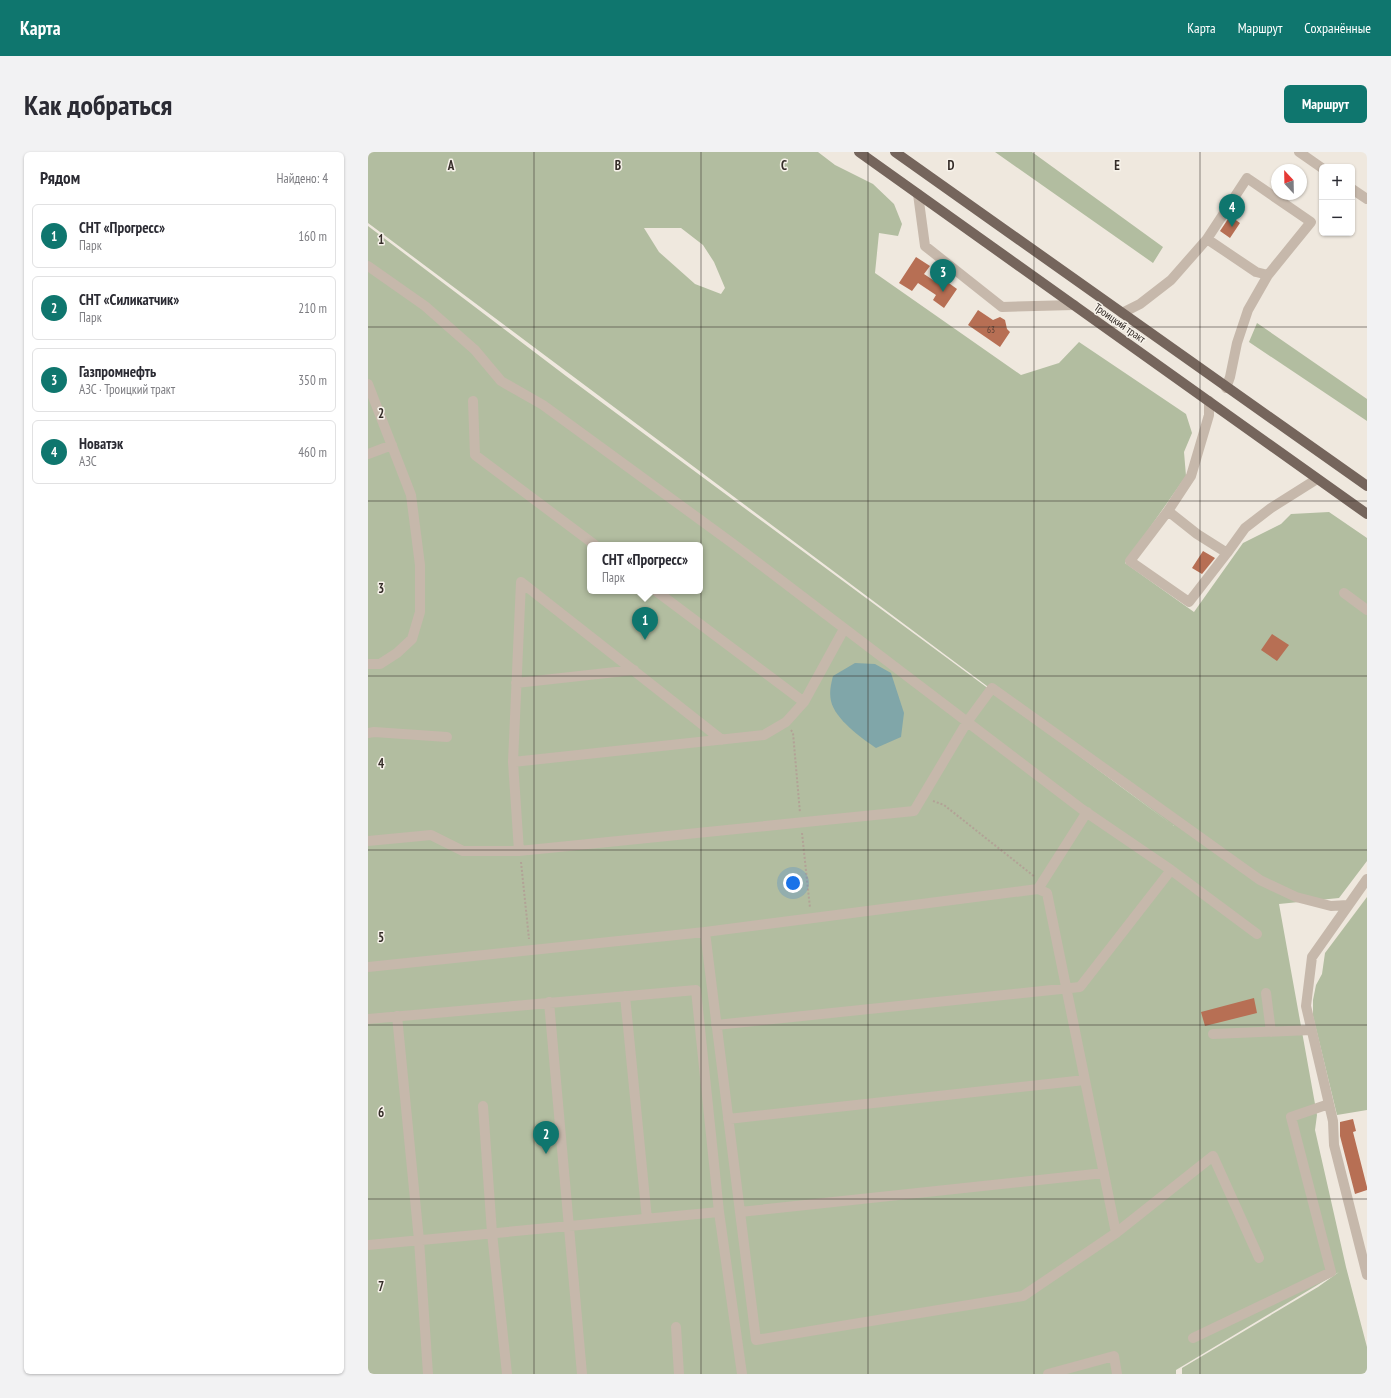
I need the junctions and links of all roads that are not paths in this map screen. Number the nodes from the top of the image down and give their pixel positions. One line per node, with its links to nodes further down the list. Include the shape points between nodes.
1 (859, 152): 6 (main road, Троицкий тракт)
2 (895, 152): 12 (main road, Троицкий тракт)
3 (1299, 152): 4 (lane)
4 (1319, 166)
5 (1355, 191): 7 (lane)
6 (918, 194): 11 (main road, Троицкий тракт); 11 (lane, via 925,246 1002,307)
7 (1367, 199)
8 (1207, 238): 10 (lane, via 1256,272); 10 (lane, via 1247,178 1311,222); 12 (lane, via 1171,280 1140,304)
9 (368, 266): 28 (lane, via 425,306 475,350 501,382 543,405 732,543)
10 (1268, 276): 14 (lane, via 1248,310)
11 (1074, 305): 16 (main road, Троицкий тракт)
12 (1122, 313): 14 (main road, Троицкий тракт)
13 (368, 384): 17 (lane)
14 (1226, 388): 20 (main road, Троицкий тракт)
15 (473, 401): 23 (lane, via 475,455)
16 (1209, 401): 19 (main road, Троицкий тракт); 21 (lane, via 1209,415 1191,476)
17 (392, 445): 18 (lane); 29 (lane, via 411,495 420,565 420,612 412,639 380,664)
18 (368, 454)
19 (1317, 479): 22 (main road, Троицкий тракт); 24 (lane, via 1245,528)
20 (1367, 486)
21 (1168, 511): 24 (lane); 24 (lane, via 1130,561 1189,602)
22 (1367, 514)
23 (591, 542)
24 (1226, 553)
25 (1344, 593): 27 (lane)
26 (660, 594): 32 (lane)
27 (1367, 610)
28 (844, 629): 32 (lane); 33 (lane)
29 (368, 664)
30 (634, 670): 31 (lane); 31 (lane, via 521,582); 36 (lane)
31 (516, 682): 37 (lane)
32 (804, 702): 36 (lane, via 786,722 764,735)
33 (967, 722): 38 (lane); 40 (lane, via 914,811); 44 (lane, via 992,688 1260,880 1296,897 1331,906)
34 (368, 733): 35 (lane)
35 (447, 737)
36 (722, 740): 37 (lane)
37 (513, 762): 40 (lane)
38 (1087, 812): 41 (lane); 43 (lane)
39 (368, 841): 40 (lane, via 431,835 463,851)
40 (519, 852)
41 (1171, 870): 46 (lane); 48 (lane, via 1080,987)
42 (1367, 879): 44 (lane)
43 (1040, 886): 45 (lane); 48 (lane, via 1047,893)
44 (1348, 906): 55 (lane, via 1312,957 1306,1006)
45 (705, 932): 47 (lane); 54 (lane)
46 (1257, 934)
47 (368, 967)
48 (1066, 988): 54 (lane); 58 (lane)
49 (1266, 993): 56 (lane)
50 (625, 996): 51 (lane); 63 (lane, via 696,990); 65 (lane)
51 (549, 1002): 52 (lane); 66 (lane)
52 (397, 1016): 53 (lane); 69 (lane)
53 (368, 1019)
54 (716, 1025): 61 (lane)
55 (1311, 1030): 56 (lane); 59 (lane)
56 (1271, 1032): 57 (lane)
57 (1213, 1034)
58 (1085, 1080): 61 (lane); 62 (lane)
59 (1329, 1104): 72 (lane, via 1334,1145); 74 (lane, via 1291,1117 1331,1272)
60 (483, 1106): 67 (lane)
61 (728, 1119): 64 (lane)
62 (1104, 1173): 64 (lane); 68 (lane)
63 (719, 1212): 65 (lane); 79 (lane)
64 (740, 1212): 68 (lane, via 756,1340 1023,1296)
65 (647, 1219): 66 (lane)
66 (568, 1226): 67 (lane); 77 (lane)
67 (492, 1233): 69 (lane); 76 (lane)
68 (1116, 1233): 71 (lane, via 1213,1156)
69 (419, 1240): 70 (lane); 75 (lane)
70 (368, 1245)
71 (1259, 1258)
72 (1367, 1275)
73 (676, 1327): 78 (lane)
74 (1194, 1338)
75 (428, 1374)
76 (507, 1374)
77 (582, 1374)
78 (679, 1374)
79 (742, 1374)
80 (1048, 1374): 81 (lane, via 1114,1356)
81 (1117, 1374)

